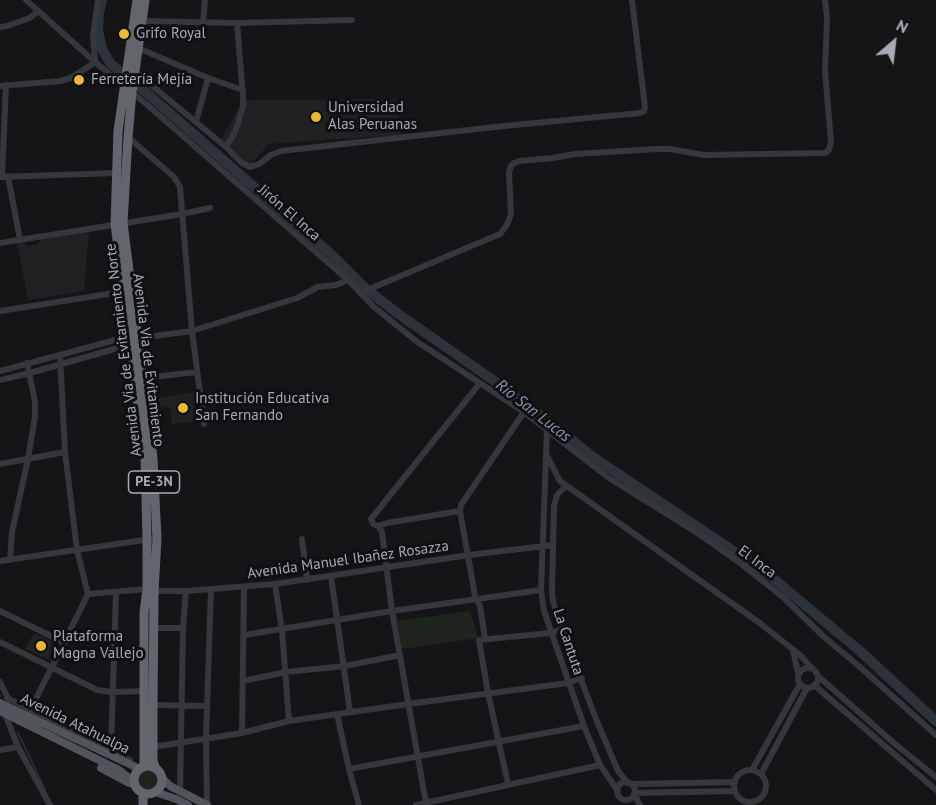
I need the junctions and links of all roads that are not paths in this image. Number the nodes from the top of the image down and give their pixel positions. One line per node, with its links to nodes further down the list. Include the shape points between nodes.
1 (26, 0): 8 (street, Jirón El Inca)
2 (98, 0): 15 (street, via 93,36)
3 (137, 0): 10 (highway, Avenida Vía de Evitamiento Norte / PE-3N)
4 (145, 0): 10 (highway, Avenida Vía de Evitamiento Norte / PE-3N)
5 (205, 0): 11 (street)
6 (632, 0): 23 (street, via 645,107 641,113 281,151 250,167)
7 (825, 0): 33 (street, via 831,142 825,153 704,154 657,149 519,161 509,172 511,214 500,234)
8 (37, 12): 13 (street); 15 (street, Jirón El Inca)
9 (352, 20): 12 (street)
10 (138, 21): 11 (street); 14 (highway, Avenida Vía de Evitamiento Norte / PE-3N); 16 (highway, Avenida Vía de Evitamiento Norte / PE-3N)
11 (203, 23): 12 (street)
12 (237, 23): 20 (street)
13 (0, 27)
14 (138, 48): 16 (highway, Avenida Vía de Evitamiento Norte / PE-3N); 17 (street)
15 (95, 62): 18 (street, via 60,81); 19 (street, Jirón El Inca)
16 (131, 70): 19 (highway, Avenida Vía de Evitamiento Norte / PE-3N); 21 (street)
17 (208, 78): 20 (street); 21 (street)
18 (3, 86): 25 (street)
19 (128, 87): 22 (highway, Avenida Vía de Evitamiento Norte / PE-3N); 24 (highway, Avenida Vía de Evitamiento Norte / PE-3N, via 118,131); 31 (street, Jirón El Inca)
20 (243, 90): 23 (street, via 240,119)
21 (196, 122): 23 (street)
22 (128, 137): 27 (street, via 178,182); 28 (highway, Avenida Vía de Evitamiento Norte / PE-3N)
23 (226, 147)
24 (116, 173): 25 (street); 28 (highway, Avenida Vía de Evitamiento / PE-3N)
25 (3, 176): 29 (street)
26 (210, 208): 27 (street)
27 (182, 214): 28 (street); 35 (street)
28 (119, 223): 29 (street); 32 (highway, Avenida Vía de Evitamiento / PE-3N)
29 (20, 240): 30 (street)
30 (0, 243)
31 (348, 280): 33 (street, Jirón El Inca); 35 (street)
32 (128, 290): 34 (street); 36 (highway, Avenida Vía de Evitamiento / PE-3N)
33 (362, 292): 45 (street, Jirón El Inca, via 374,307 416,340)
34 (0, 311)
35 (192, 331): 36 (street); 41 (street)
36 (133, 340): 37 (street); 39 (street); 43 (highway, Avenida Vía de Evitamiento Norte / PE-3N); 49 (highway, Avenida Vía de Evitamiento / PE-3N)
37 (60, 355): 38 (street); 39 (street)
38 (27, 363): 40 (street); 42 (street)
39 (60, 364): 42 (street); 50 (street)
40 (0, 371)
41 (197, 372): 43 (street); 47 (street)
42 (30, 373): 44 (street); 52 (street, via 35,410)
43 (143, 378): 49 (highway, Avenida Vía de Evitamiento Norte / PE-3N)
44 (0, 380)
45 (480, 382): 46 (street, Jirón El Inca); 58 (street, via 374,514 371,522)
46 (524, 412): 48 (street, Jirón El Inca); 57 (street)
47 (204, 424)
48 (547, 431): 51 (street, La Cantuta); 120 (street, El Inca, via 609,478 740,563)
49 (146, 435): 59 (highway, Avenida Vía de Evitamiento Norte / PE-3N)
50 (66, 452): 52 (street); 63 (street)
51 (546, 454): 54 (street); 55 (street, La Cantuta)
52 (28, 459): 53 (street); 65 (street)
53 (0, 464)
54 (558, 478): 55 (street); 56 (street)
55 (545, 481): 62 (street, La Cantuta)
56 (566, 486): 61 (street, La Cantuta, via 555,500); 91 (street)
57 (460, 511): 58 (street); 64 (street)
58 (378, 526): 67 (street)
59 (152, 539): 63 (street); 73 (highway, Avenida Vía de Evitamiento Norte / PE-3N)
60 (302, 539): 69 (street)
61 (553, 545): 62 (street, Avenida Manuel Ibañez Rosazza); 84 (street, La Cantuta, via 553,601)
62 (542, 546): 64 (street, Avenida Manuel Ibañez Rosazza); 74 (street, La Cantuta)
63 (78, 550): 65 (street); 77 (street)
64 (469, 555): 67 (street, Avenida Manuel Ibañez Rosazza); 78 (street)
65 (10, 560): 66 (street)
66 (0, 561)
67 (386, 568): 68 (street, Avenida Manuel Ibañez Rosazza); 80 (street)
68 (331, 576): 69 (street, Avenida Manuel Ibañez Rosazza); 81 (street)
69 (307, 580): 70 (street, Avenida Manuel Ibañez Rosazza)
70 (275, 584): 71 (street, Avenida Manuel Ibañez Rosazza); 85 (street)
71 (244, 587): 72 (street, Avenida Manuel Ibañez Rosazza); 87 (street)
72 (212, 589): 75 (street, Avenida Manuel Ibañez Rosazza); 112 (street)
73 (150, 590): 75 (street, Avenida Manuel Ibañez Rosazza); 76 (street, Avenida Manuel Ibañez Rosazza); 82 (highway, Avenida Vía de Evitamiento Norte / PE-3N); 105 (highway, PE-3N, via 144,612)
74 (541, 590): 78 (street); 86 (street, La Cantuta)
75 (186, 591): 83 (street)
76 (116, 592): 77 (street, Avenida Manuel Ibañez Rosazza); 106 (street)
77 (88, 594): 90 (street)
78 (477, 599): 80 (street); 88 (street)
79 (0, 611): 90 (street)
80 (392, 612): 81 (street); 92 (street)
81 (338, 621): 85 (street); 93 (street)
82 (154, 628): 83 (street); 105 (highway, Avenida Vía de Evitamiento Norte / PE-3N)
83 (183, 628): 111 (street)
84 (562, 629): 86 (street); 99 (street, La Cantuta)
85 (282, 630): 87 (street); 96 (street)
86 (550, 633): 88 (street); 102 (street, La Cantuta)
87 (244, 635): 100 (street)
88 (482, 639): 107 (street)
89 (0, 642): 94 (street)
90 (65, 643): 94 (street)
91 (793, 650): 95 (street); 97 (street)
92 (400, 655): 93 (street); 109 (street)
93 (345, 666): 96 (street); 114 (street)
94 (52, 667): 106 (street, via 97,690); 116 (street)
95 (813, 669): 97 (street, via 804,668); 98 (street)
96 (285, 672): 100 (street); 117 (street)
97 (798, 673): 103 (street)
98 (818, 676): 104 (street); 135 (street)
99 (582, 678): 102 (street); 138 (street, La Cantuta, via 618,771)
100 (243, 681): 119 (street)
101 (0, 682): 108 (street)
102 (568, 683): 107 (street); 118 (street, La Cantuta)
103 (800, 684): 104 (street); 133 (street)
104 (811, 687): 134 (street); 141 (street)
105 (149, 691): 106 (street); 110 (highway, Avenida Vía de Evitamiento Norte / PE-3N); 130 (highway, PE-3N)
106 (112, 692): 126 (street)
107 (488, 693): 109 (street); 122 (street)
108 (4, 701): 116 (street, Avenida Atahualpa); 116 (main road, Avenida Atahualpa)
109 (408, 704): 114 (street); 128 (street)
110 (153, 705): 111 (street); 125 (highway, Avenida Vía de Evitamiento Norte / PE-3N)
111 (182, 706): 112 (street); 123 (street)
112 (207, 706): 121 (street)
113 (3, 712): 116 (main road, Avenida Atahualpa); 124 (street)
114 (350, 712): 115 (street)
115 (337, 714): 117 (street); 132 (street)
116 (26, 716): 126 (street, Avenida Atahualpa); 130 (main road, Avenida Atahualpa); 140 (main road, Avenida Atahualpa)
117 (290, 722): 119 (street)
118 (584, 726): 122 (street); 129 (street, La Cantuta)
119 (243, 732): 121 (street)
120 (936, 735)
121 (207, 738): 123 (street); 153 (street)
122 (499, 741): 128 (street); 139 (street)
123 (181, 743): 125 (street); 144 (street)
124 (18, 747): 127 (street); 149 (street)
125 (153, 747): 131 (highway, Avenida Vía de Evitamiento Norte / PE-3N)
126 (111, 749): 130 (street, Avenida Atahualpa)
127 (0, 750)
128 (418, 756): 132 (street); 148 (street)
129 (600, 765): 139 (street); 142 (street, La Cantuta)
130 (142, 768): 131 (highway); 140 (highway, PE-3N, via 136,774)
131 (156, 769): 136 (highway, PE-3N)
132 (349, 769): 154 (street)
133 (752, 770): 134 (street); 137 (street, via 742,773)
134 (761, 774): 143 (street, via 766,786 760,799 746,801)
135 (936, 777)
136 (162, 778): 140 (highway, PE-3N, via 160,786); 144 (main road)
137 (735, 782): 138 (street); 143 (street)
138 (629, 783): 142 (street, via 622,784); 145 (street, La Cantuta)
139 (508, 784): 146 (street)
140 (144, 789): 150 (highway, PE-3N); 151 (highway, PE-3N); 152 (main road, Avenida Atahualpa)
141 (936, 790)
142 (618, 791): 147 (street, La Cantuta)
143 (735, 791): 145 (street)
144 (180, 792): 153 (main road)
145 (635, 794): 147 (street, La Cantuta); 157 (street, La Cantuta)
146 (449, 797): 148 (street); 156 (street)
147 (623, 802)
148 (426, 803): 155 (street)
149 (50, 805)
150 (143, 805)
151 (152, 805)
152 (188, 805)
153 (207, 805)
154 (359, 805)
155 (416, 805)
156 (452, 805)
157 (640, 805)

